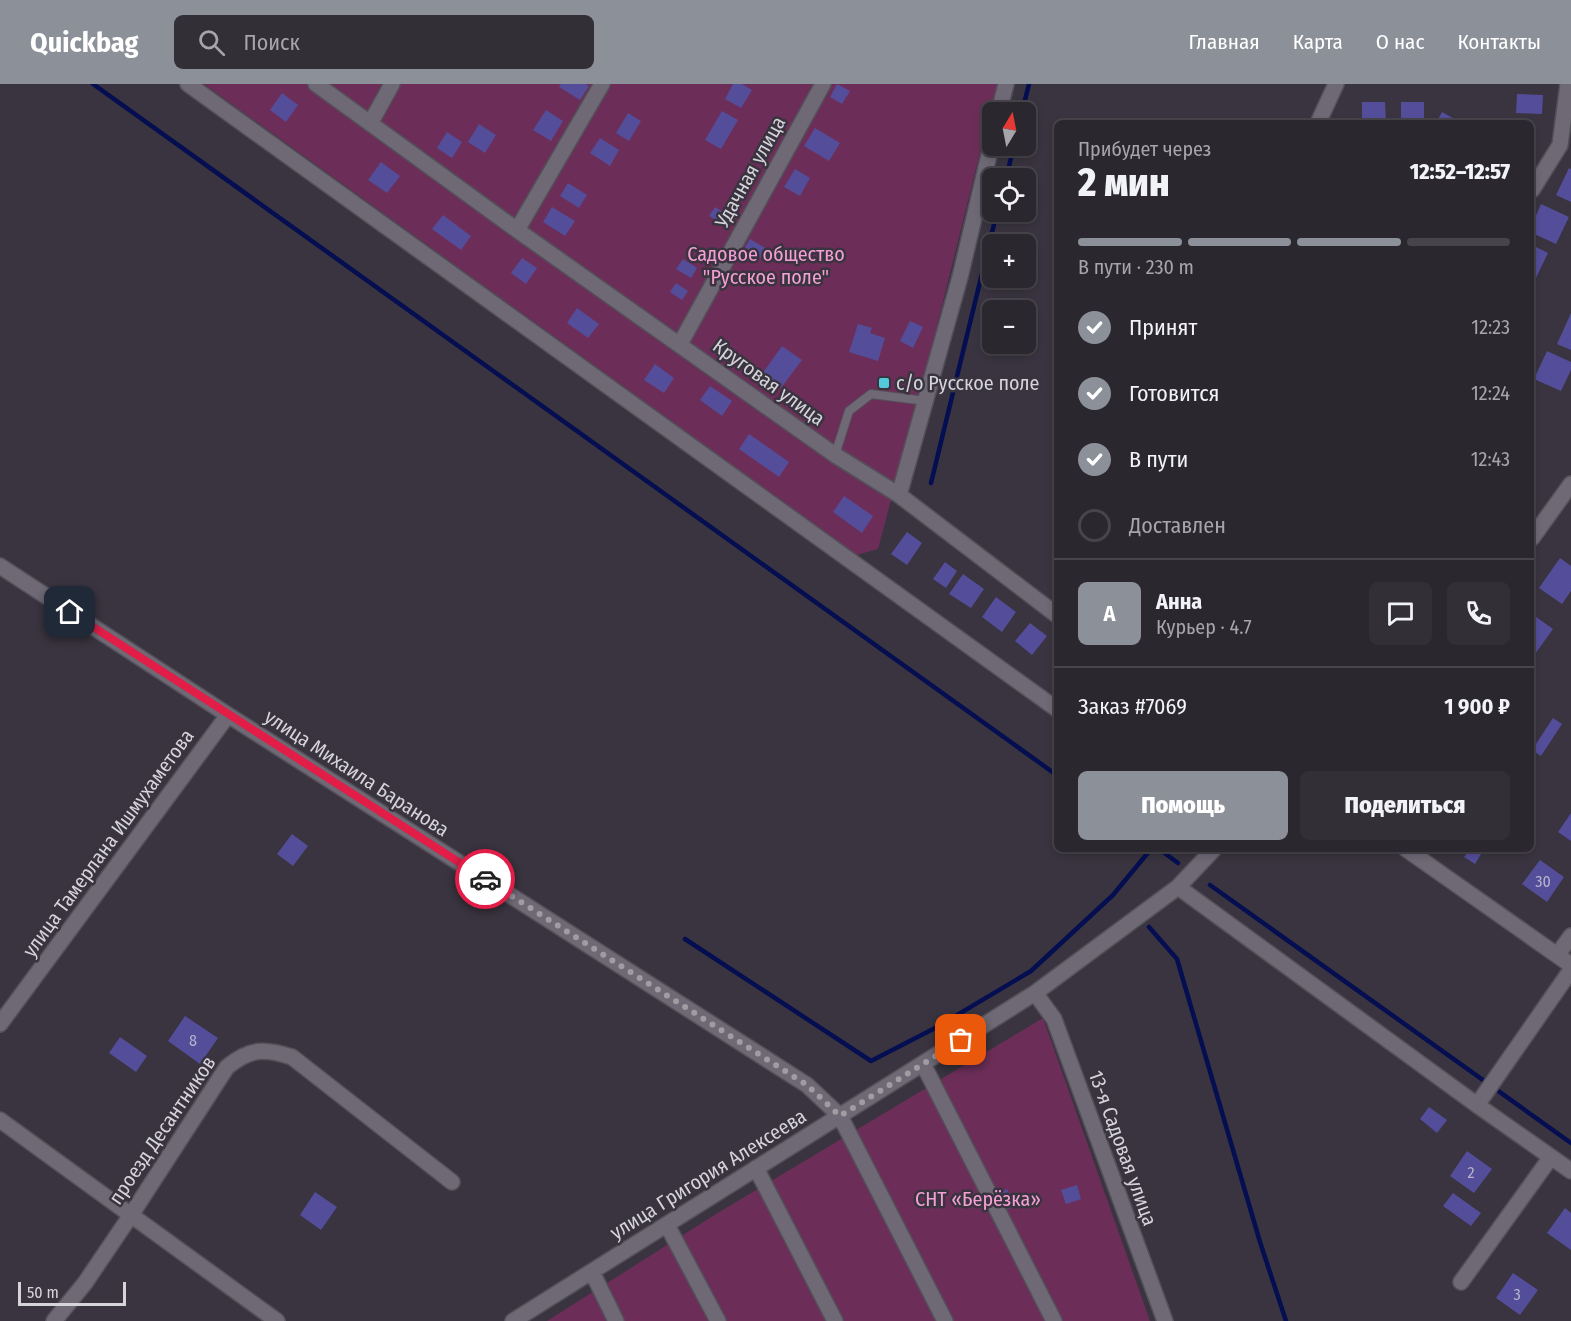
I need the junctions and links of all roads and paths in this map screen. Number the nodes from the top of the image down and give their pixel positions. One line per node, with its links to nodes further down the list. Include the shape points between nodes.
1 (188, 84): 23 (street)
2 (316, 84): 11 (street, Круговая улица)
3 (392, 84): 11 (street)
4 (602, 84): 14 (street)
5 (823, 84): 15 (street, Удачная улица)
6 (1006, 84): 9 (street)
7 (1336, 84): 10 (street)
8 (1568, 84): 13 (street, via 1560,145)
9 (1002, 102)
10 (1319, 120)
11 (371, 122): 14 (street, Круговая улица)
12 (989, 156): 16 (street)
13 (1534, 187)
14 (517, 230): 15 (street, Круговая улица)
15 (680, 344): 17 (street, Круговая улица)
16 (926, 401): 17 (lane, via 871,394 849,411); 19 (street)
17 (835, 455): 19 (street, Круговая улица)
18 (1571, 484): 20 (street)
19 (899, 495): 22 (street, Круговая улица)
20 (1534, 535)
21 (0, 566): 24 (street, улица Михаила Баранова)
22 (1054, 613)
23 (1054, 707)
24 (228, 715): 33 (street, улица Тамерлана Ишмухаметова); 36 (street, улица Михаила Баранова, via 807,1085)
25 (1211, 852): 27 (street, улица Григория Алексеева)
26 (1410, 852): 29 (street)
27 (1178, 887): 32 (street, улица Григория Алексеева); 35 (street)
28 (1571, 936): 29 (street)
29 (1558, 954): 30 (street)
30 (1571, 965)
31 (1571, 970): 35 (street)
32 (1035, 993): 34 (street, улица Григория Алексеева); 54 (street, 13-я Садовая улица, via 1054,1019)
33 (0, 1024)
34 (923, 1064): 36 (street, улица Григория Алексеева); 53 (street)
35 (1477, 1105): 38 (street)
36 (840, 1116): 39 (street, улица Григория Алексеева); 52 (street, улица Михаила Баранова)
37 (0, 1120): 42 (street)
38 (1551, 1156): 40 (street); 45 (street)
39 (756, 1168): 43 (street, улица Григория Алексеева); 51 (street)
40 (1571, 1171)
41 (452, 1182): 42 (street, проезд Десантников, via 292,1057 255,1051 227,1066)
42 (131, 1215): 46 (street, проезд Десантников); 47 (street)
43 (667, 1225): 44 (street, улица Григория Алексеева); 50 (street)
44 (592, 1272): 48 (street, улица Григория Алексеева); 49 (street)
45 (1461, 1282)
46 (54, 1321)
47 (277, 1321)
48 (513, 1321)
49 (616, 1321)
50 (718, 1321)
51 (835, 1321)
52 (945, 1321)
53 (1054, 1321)
54 (1165, 1321)

